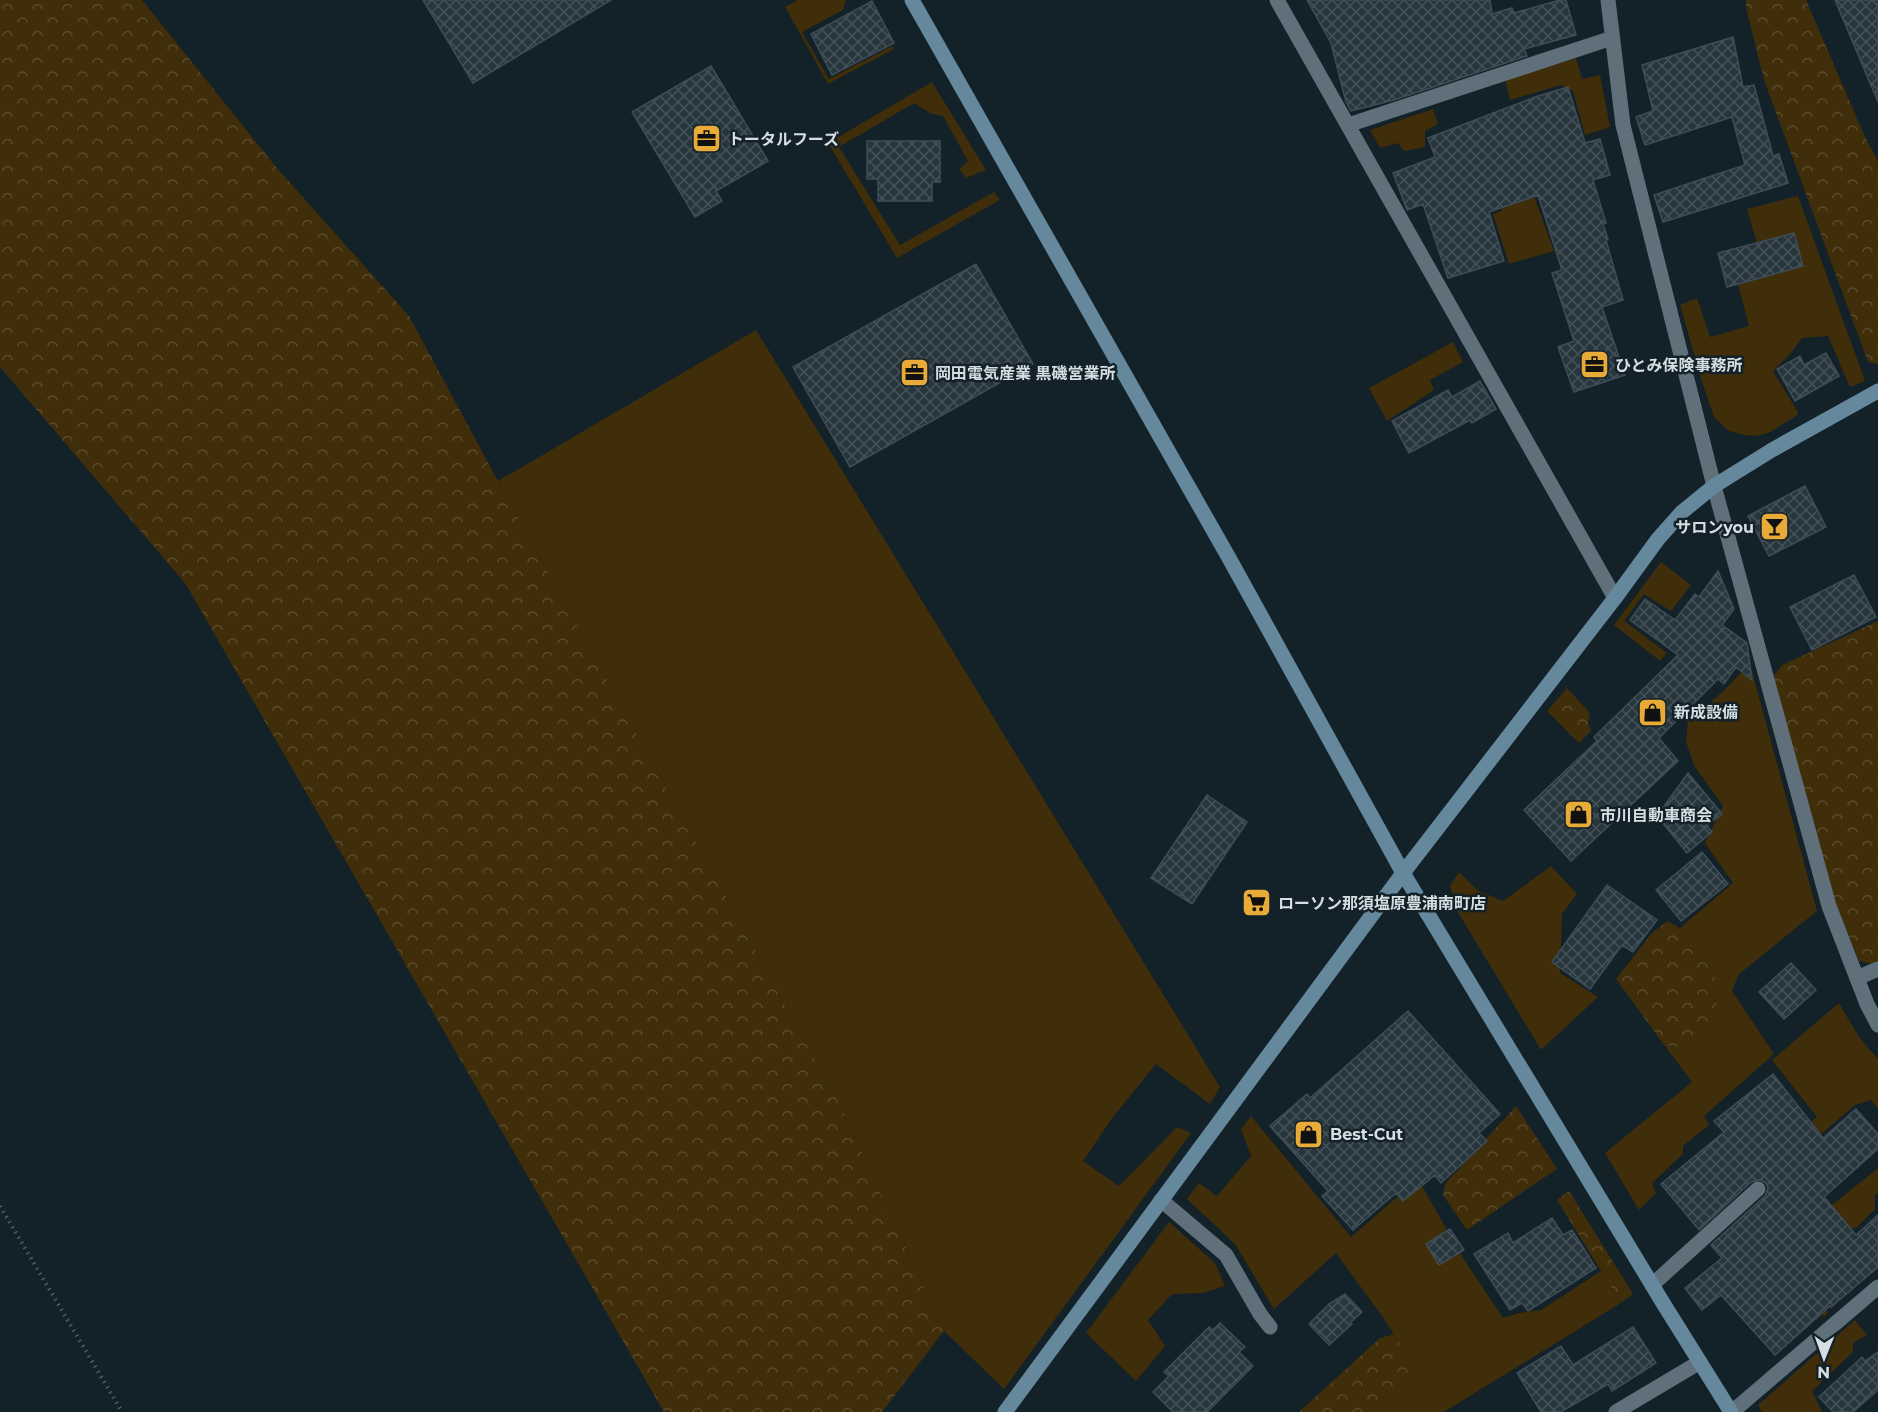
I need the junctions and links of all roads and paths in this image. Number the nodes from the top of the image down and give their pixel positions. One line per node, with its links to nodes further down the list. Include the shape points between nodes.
1 (912, 0): 9 (street)
2 (1277, 0): 5 (street)
3 (1608, 0): 4 (street)
4 (1612, 38): 5 (street); 7 (street, via 1623,125)
5 (1348, 125): 8 (street)
6 (1878, 391): 7 (street)
7 (1714, 486): 8 (street, via 1682,512 1658,539); 11 (street, via 1829,906)
8 (1615, 598): 9 (street)
9 (1403, 873): 14 (street); 16 (street)
10 (1878, 969): 11 (street)
11 (1857, 978): 12 (street)
12 (1878, 1025)
13 (1758, 1189): 16 (street)
14 (1161, 1200): 18 (street, via 1226,1255); 21 (street)
15 (0, 1206): 20 (path)
16 (1652, 1285): 19 (street)
17 (1878, 1287): 23 (street)
18 (1270, 1327)
19 (1700, 1362): 22 (street); 23 (street)
20 (122, 1412)
21 (1005, 1412)
22 (1616, 1412)
23 (1731, 1412)

